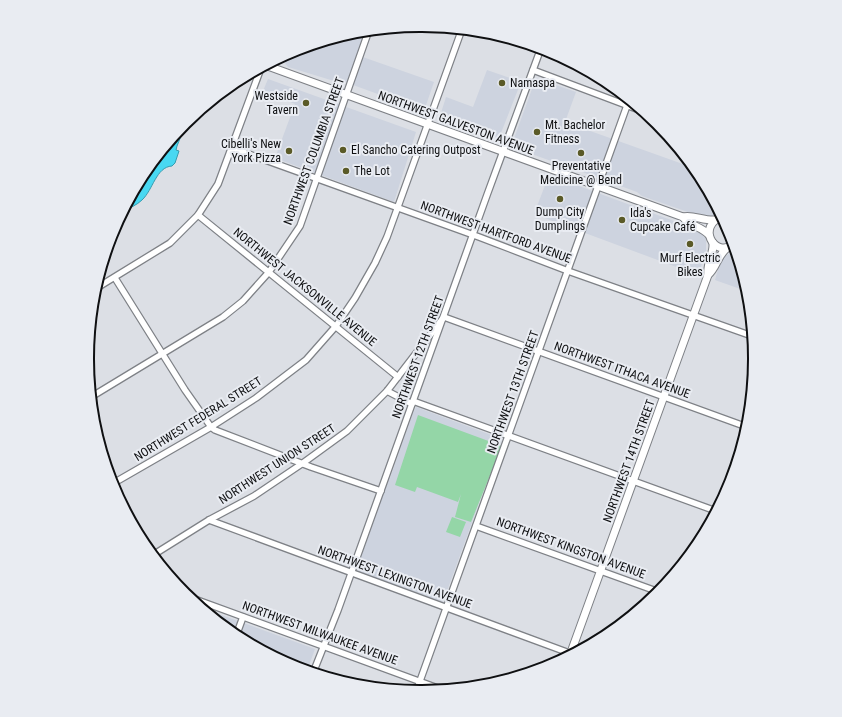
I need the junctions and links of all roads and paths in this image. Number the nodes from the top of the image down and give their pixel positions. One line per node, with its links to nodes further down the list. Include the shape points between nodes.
1 (460, 35): 10 (street, NORTHWEST FEDERAL STREET)
2 (367, 37): 7 (street, NORTHWEST COLUMBIA STREET)
3 (539, 54): 5 (street, NORTHWEST 12TH STREET)
4 (274, 68): 7 (street, NORTHWEST GALVESTON AVENUE)
5 (533, 70): 8 (street); 12 (street, NORTHWEST 12TH STREET)
6 (264, 73): 11 (street)
7 (347, 95): 10 (street, NORTHWEST GALVESTON AVENUE); 13 (street, NORTHWEST COLUMBIA STREET)
8 (622, 101)
9 (627, 105): 14 (street, NORTHWEST 13TH STREET)
10 (427, 124): 12 (street, NORTHWEST GALVESTON AVENUE); 15 (street, NORTHWEST FEDERAL STREET)
11 (232, 148): 13 (street, NORTHWEST HARTFORD AVENUE); 16 (street, via 218,184)
12 (503, 152): 14 (street, NORTHWEST GALVESTON AVENUE); 20 (street, NORTHWEST 12TH STREET)
13 (316, 178): 15 (street, NORTHWEST HARTFORD AVENUE); 26 (street, NORTHWEST COLUMBIA STREET, via 300,226)
14 (598, 186): 17 (street, NORTHWEST GALVESTON AVENUE); 25 (street, NORTHWEST 13TH STREET)
15 (397, 208): 20 (street, NORTHWEST HARTFORD AVENUE); 32 (street, NORTHWEST FEDERAL STREET, via 375,263)
16 (198, 215): 26 (street, NORTHWEST JACKSONVILLE AVENUE); 28 (street, via 170,243)
17 (684, 217): 18 (street, NORTHWEST GALVESTON AVENUE, via 688,215 708,221); 21 (street, NORTHWEST GALVESTON AVENUE, via 686,222 704,230)
18 (716, 219)
19 (717, 220): 21 (street, via 710,227)
20 (472, 235): 25 (street, NORTHWEST HARTFORD AVENUE); 31 (street, NORTHWEST 12TH STREET)
21 (709, 236): 22 (street)
22 (713, 243): 23 (street, via 719,247); 27 (street, NORTHWEST 14TH STREET)
23 (727, 246)
24 (728, 248): 27 (street, NORTHWEST 14TH STREET, via 720,255 713,271)
25 (568, 271): 30 (street, NORTHWEST HARTFORD AVENUE); 34 (street, NORTHWEST 13TH STREET)
26 (269, 272): 32 (street, NORTHWEST JACKSONVILLE AVENUE); 35 (street, NORTHWEST COLUMBIA STREET, via 243,300 222,317)
27 (708, 275): 30 (street, NORTHWEST 14TH STREET)
28 (115, 278): 29 (street); 35 (street)
29 (104, 284)
30 (694, 316): 33 (street, NORTHWEST HARTFORD AVENUE); 39 (street, NORTHWEST 14TH STREET)
31 (444, 317): 34 (street, NORTHWEST ITHACA AVENUE); 36 (street, NORTHWEST UNION STREET); 40 (street, NORTHWEST 12TH STREET)
32 (336, 326): 36 (street, NORTHWEST JACKSONVILLE AVENUE); 42 (street, NORTHWEST FEDERAL STREET, via 306,360 256,398)
33 (747, 334)
34 (539, 352): 39 (street, NORTHWEST ITHACA AVENUE); 43 (street, NORTHWEST 13TH STREET)
35 (163, 354): 38 (street, NORTHWEST COLUMBIA STREET); 42 (street)
36 (398, 377): 37 (street, NORTHWEST UNION STREET)
37 (387, 391): 40 (street); 44 (street, NORTHWEST UNION STREET, via 347,431)
38 (96, 394)
39 (664, 397): 41 (street, NORTHWEST ITHACA AVENUE); 46 (street, NORTHWEST 14TH STREET)
40 (413, 403): 43 (street); 47 (street, NORTHWEST 12TH STREET)
41 (740, 425)
42 (211, 427): 44 (street, via 254,446); 45 (street, NORTHWEST FEDERAL STREET)
43 (509, 436): 46 (street); 50 (street, NORTHWEST 13TH STREET)
44 (303, 463): 47 (street); 49 (street, NORTHWEST UNION STREET, via 254,496)
45 (118, 480)
46 (633, 481): 48 (street); 52 (street, NORTHWEST 14TH STREET)
47 (381, 491): 53 (street, NORTHWEST 12TH STREET)
48 (711, 509)
49 (209, 520): 51 (street, NORTHWEST UNION STREET); 53 (street, NORTHWEST LEXINGTON AVENUE)
50 (476, 526): 52 (street, NORTHWEST KINGSTON AVENUE); 56 (street, NORTHWEST 13TH STREET)
51 (159, 552)
52 (600, 571): 54 (street, NORTHWEST KINGSTON AVENUE); 60 (street, NORTHWEST 14TH STREET)
53 (352, 572): 56 (street, NORTHWEST LEXINGTON AVENUE); 59 (street, NORTHWEST 12TH STREET)
54 (652, 589)
55 (205, 603): 57 (street, NORTHWEST MILWAUKEE AVENUE)
56 (447, 608): 61 (street, NORTHWEST LEXINGTON AVENUE); 63 (street, NORTHWEST 13TH STREET)
57 (243, 617): 58 (street); 59 (street, NORTHWEST MILWAUKEE AVENUE)
58 (239, 629)
59 (324, 646): 62 (street, NORTHWEST 12TH STREET); 63 (street, NORTHWEST MILWAUKEE AVENUE)
60 (574, 646)
61 (564, 651)
62 (315, 668)
63 (420, 681): 64 (street, NORTHWEST 13TH STREET); 65 (street, NORTHWEST MILWAUKEE AVENUE)
64 (419, 685)
65 (429, 685)

